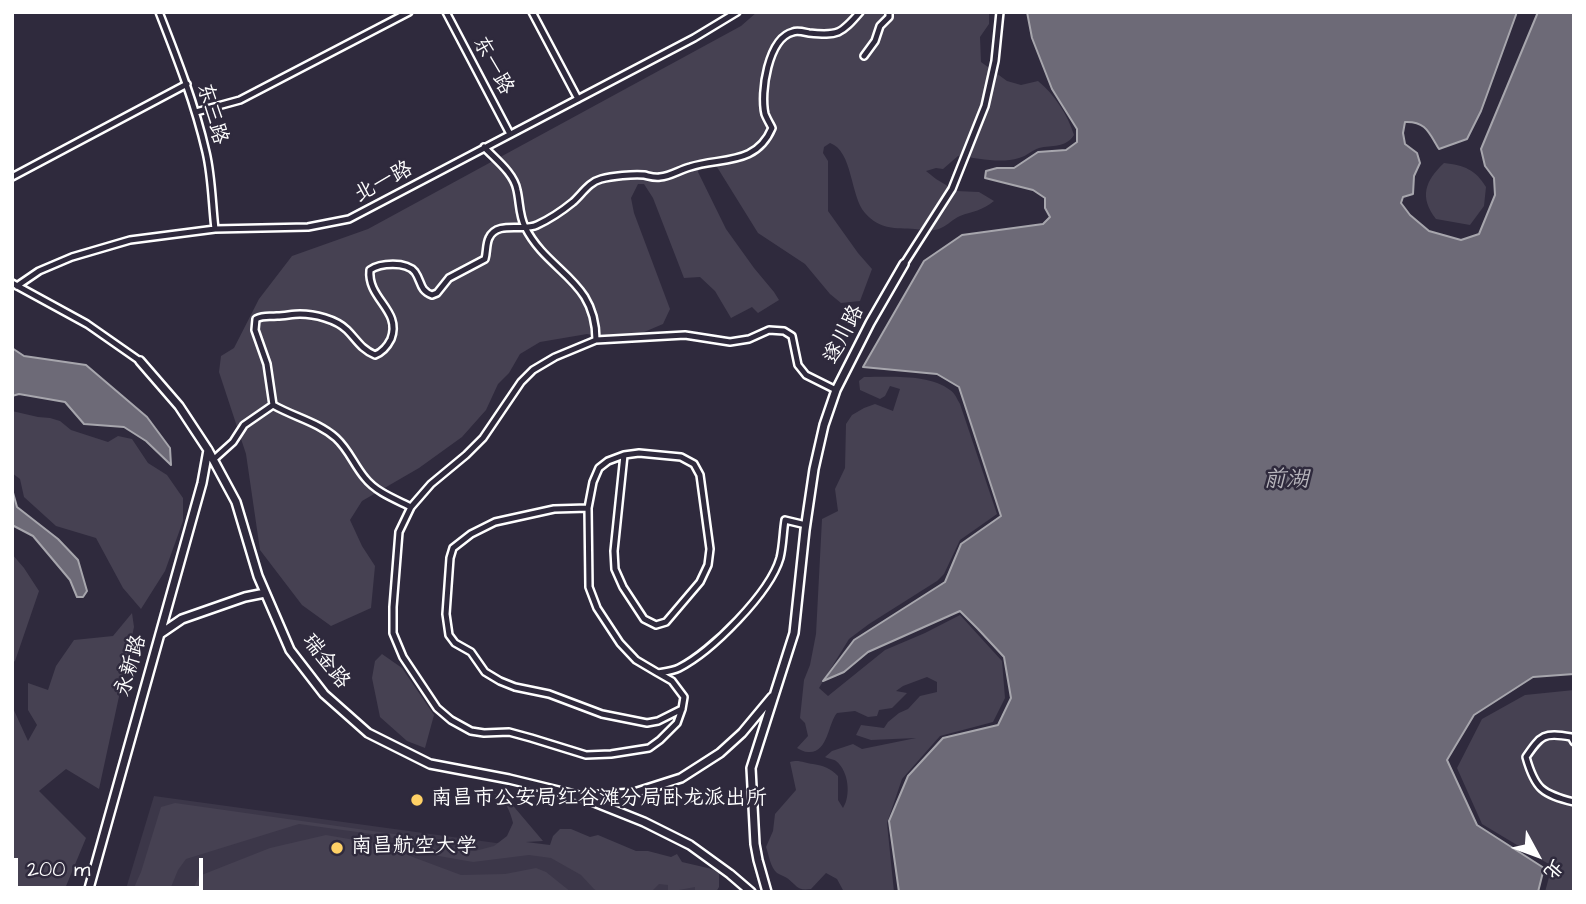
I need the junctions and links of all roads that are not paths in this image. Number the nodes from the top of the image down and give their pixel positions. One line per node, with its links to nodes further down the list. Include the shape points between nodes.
1 (159, 12): 10 (street, 东三路)
2 (409, 12): 12 (street, via 240,100)
3 (446, 12): 13 (street, 东一路)
4 (532, 12): 11 (street)
5 (737, 12): 11 (street, 北一路)
6 (860, 12): 16 (street, via 836,34 794,31 782,38 765,80 765,116 772,128 746,156 657,178 600,179 561,211 533,228)
7 (890, 12): 9 (street)
8 (1000, 12): 18 (street, 遂川路, via 985,106 952,189)
9 (864, 56)
10 (187, 85): 12 (street, 东三路); 15 (street)
11 (578, 99): 13 (street, 北一路)
12 (196, 112): 17 (street, 东三路, via 207,156)
13 (510, 134): 14 (street, 北一路)
14 (484, 147): 16 (street, via 513,179); 17 (street, 北一路, via 349,219 308,227)
15 (12, 177)
16 (524, 227): 20 (street, via 540,250 579,286 596,325); 23 (street, via 496,230 487,242 485,259 449,278 432,295 425,293 410,268 381,265 370,270 373,292 393,319 389,343 375,355 333,321 302,314 256,319)
17 (215, 229): 19 (street, 北一路, via 130,240 72,257)
18 (904, 264): 22 (street, 遂川路)
19 (15, 284): 21 (street, 瑞金路)
20 (596, 340): 22 (street, via 685,335 730,342 769,330 784,331 792,336 798,365 806,376); 27 (street, via 533,370 483,438)
21 (141, 361): 24 (street, 瑞金路)
22 (836, 390): 29 (street, 遂川路, via 816,458)
23 (273, 405): 26 (street, via 244,425); 27 (street, via 334,436 373,487)
24 (208, 450): 26 (street, 瑞金路); 31 (street, 永新路)
25 (624, 455): 25 (street, via 681,457 694,464 700,475 708,565 700,582 666,622 656,625 645,619 615,569); 28 (street, via 598,468)
26 (213, 460): 30 (street, 瑞金路, via 236,502)
27 (411, 507): 34 (street, via 399,532 393,633 403,657 437,708 451,720 471,731 509,732 598,755 649,748 677,723)
28 (588, 508): 32 (street, via 589,587 597,608 620,643); 34 (street, via 554,509 495,522 453,548 446,614 449,635 471,652 485,672 515,687 647,723)
29 (806, 525): 32 (street, via 785,520 780,559 729,630 677,669); 33 (street, 遂川路, via 794,633)
30 (265, 593): 31 (street, via 182,619); 36 (street, 瑞金路, via 290,650 324,694 368,733 430,764)
31 (159, 635): 38 (street, 永新路)
32 (657, 673): 34 (street, via 673,681 684,697)
33 (775, 694): 36 (street, 遂川路, via 722,751 681,778 635,793); 40 (street, 遂川路, via 751,768 755,844)
34 (682, 709)
35 (1574, 742): 37 (street, via 1571,737 1553,734 1538,740 1526,757 1539,788)
36 (579, 796): 39 (street, 瑞金路, via 690,845)
37 (1574, 802)
38 (88, 892)
39 (751, 892)
40 (767, 892)

